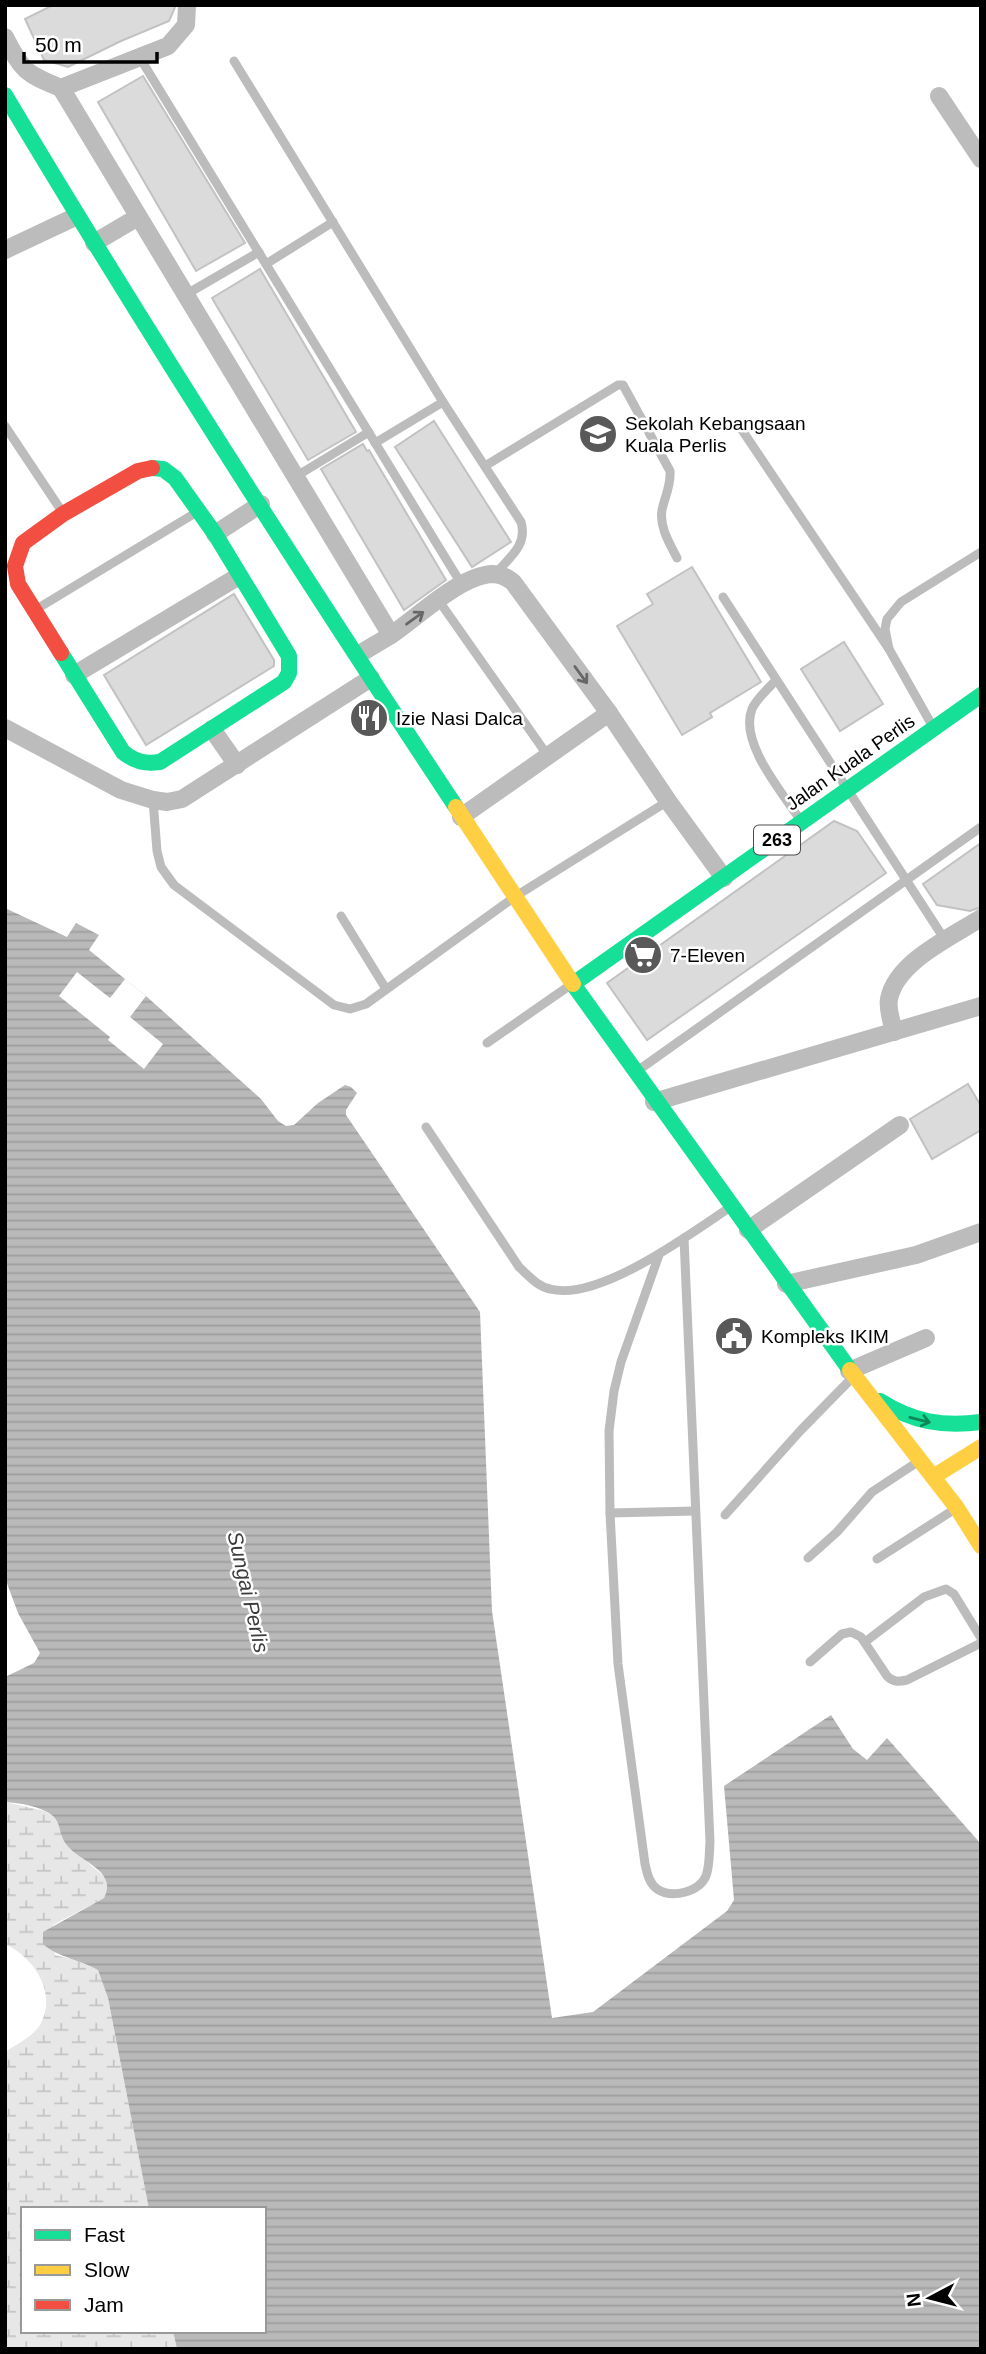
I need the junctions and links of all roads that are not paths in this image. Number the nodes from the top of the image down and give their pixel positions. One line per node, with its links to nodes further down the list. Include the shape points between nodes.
1 (187, 5): 3 (street, via 186,25 178,37)
2 (5, 37): 5 (street, via 22,68)
3 (140, 58): 5 (street); 14 (lane)
4 (234, 61): 11 (lane)
5 (61, 88): 10 (street)
6 (5, 95): 9 (main road)
7 (939, 96): 8 (street)
8 (981, 159)
9 (77, 216): 12 (main road); 13 (street)
10 (138, 217): 12 (street); 16 (street)
11 (333, 222): 15 (lane); 17 (lane)
12 (94, 243): 24 (main road)
13 (5, 250)
14 (259, 252): 15 (lane); 16 (lane)
15 (266, 264): 20 (lane)
16 (185, 295): 23 (street)
17 (443, 402): 21 (lane); 22 (lane)
18 (5, 426): 26 (lane)
19 (740, 427): 38 (lane)
20 (369, 432): 21 (lane); 23 (lane)
21 (375, 443): 33 (lane)
22 (485, 466): 30 (lane, via 623,385 670,471 662,521); 31 (lane, via 523,531 522,544)
23 (295, 477): 37 (street)
24 (261, 504): 27 (street); 39 (main road)
25 (199, 511): 26 (main road, via 175,478 152,468 138,471); 27 (main road); 36 (lane)
26 (64, 514): 29 (main road)
27 (215, 534): 32 (main road)
28 (981, 552): 38 (lane, via 893,609 885,629)
29 (11, 556): 36 (main road)
30 (677, 558)
31 (495, 574): 33 (street); 44 (street, one-way to 44, via 513,582)
32 (239, 576): 40 (street); 47 (main road, via 291,666 284,682)
33 (462, 585): 35 (street)
34 (723, 597): 42 (lane)
35 (439, 601): 37 (street, one-way to 35); 48 (lane)
36 (34, 611): 40 (main road)
37 (391, 635): 39 (street)
38 (889, 649): 46 (lane)
39 (358, 655): 41 (main road)
40 (74, 675): 47 (main road, via 123,752 140,764 160,762)
41 (371, 678): 49 (street); 53 (main road)
42 (776, 680): 50 (lane); 54 (lane, via 752,706 749,732)
43 (981, 695): 46 (main road, Jalan Kuala Perlis / 263)
44 (609, 713): 48 (street); 52 (street)
45 (5, 728): 51 (street, via 121,790)
46 (934, 728): 50 (main road, Jalan Kuala Perlis / 263)
47 (212, 729): 49 (street)
48 (548, 756): 53 (street)
49 (237, 765): 51 (street, via 182,799)
50 (847, 789): 54 (main road, Jalan Kuala Perlis / 263); 57 (lane)
51 (153, 800): 63 (lane, via 161,867 174,885 334,1005 359,1008)
52 (668, 802): 56 (street); 58 (lane)
53 (461, 817): 58 (main road)
54 (802, 822): 56 (main road, Jalan Kuala Perlis / 263)
55 (981, 827): 57 (lane)
56 (724, 878): 62 (main road, Jalan Kuala Perlis / 263)
57 (906, 880): 61 (lane); 67 (lane)
58 (516, 897): 62 (main road); 63 (lane)
59 (341, 916): 63 (lane)
60 (981, 918): 61 (street)
61 (945, 940): 65 (street, via 899,976 888,1001)
62 (573, 984): 66 (lane); 67 (main road)
63 (386, 989)
64 (981, 1006): 65 (street)
65 (894, 1032): 68 (street)
66 (487, 1043)
67 (635, 1072): 68 (main road)
68 (654, 1102): 71 (main road)
69 (900, 1125): 72 (street)
70 (426, 1127): 75 (lane, via 519,1268 537,1284 550,1290 583,1289)
71 (732, 1206): 72 (main road); 74 (lane)
72 (748, 1230): 76 (main road)
73 (981, 1232): 76 (street, via 916,1255)
74 (684, 1238): 75 (lane); 85 (lane)
75 (659, 1255): 86 (lane, via 614,1391 609,1431)
76 (786, 1284): 78 (main road)
77 (926, 1338): 78 (street)
78 (852, 1373): 79 (main road); 87 (lane)
79 (866, 1391): 80 (main road, one-way to 80, via 914,1420); 83 (main road)
80 (981, 1422)
81 (981, 1432): 83 (main road)
82 (981, 1447): 83 (main road)
83 (926, 1467): 84 (main road); 89 (lane, via 872,1492)
84 (957, 1508): 88 (main road); 90 (lane)
85 (695, 1511): 86 (lane); 86 (lane, via 709,1863 706,1876 692,1891 666,1892 652,1883 645,1864 618,1664)
86 (610, 1513)
87 (725, 1515)
88 (981, 1546)
89 (808, 1558)
90 (877, 1559)
91 (981, 1640): 92 (lane, via 899,1682 887,1676); 92 (lane, via 954,1594 946,1589 924,1597)
92 (865, 1642): 93 (lane, via 856,1633 842,1634)
93 (810, 1662)

